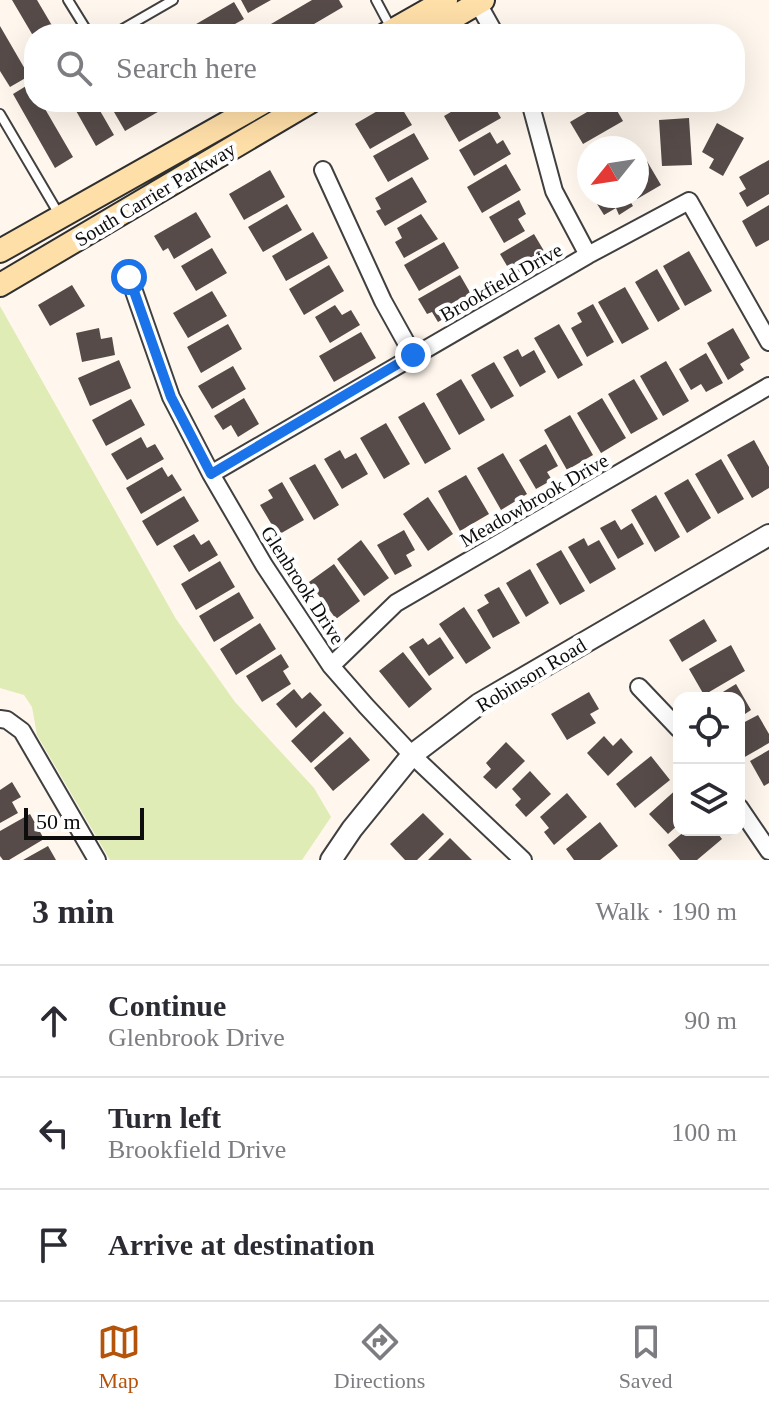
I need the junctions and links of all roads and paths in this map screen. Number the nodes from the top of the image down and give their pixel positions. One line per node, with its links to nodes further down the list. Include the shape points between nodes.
1 (68, 0): 6 (lane)
2 (173, 0): 7 (lane)
3 (376, 0): 8 (lane)
4 (446, 0): 9 (main road)
5 (479, 1): 10 (main road); 11 (street)
6 (83, 24)
7 (131, 24)
8 (386, 24)
9 (403, 24)
10 (441, 24)
11 (490, 24)
12 (246, 112): 17 (main road, South Carrier Parkway)
13 (293, 112): 21 (main road, South Carrier Parkway)
14 (533, 112): 19 (street, via 554,191)
15 (0, 114): 17 (lane)
16 (323, 170): 23 (street)
17 (60, 216): 18 (main road, South Carrier Parkway)
18 (0, 251)
19 (588, 255): 22 (street, Brookfield Drive, via 689,201); 23 (street, Brookfield Drive)
20 (129, 277): 25 (street, Glenbrook Drive, via 171,397)
21 (0, 285)
22 (769, 342)
23 (413, 355): 25 (street, Brookfield Drive)
24 (769, 386): 27 (street, Meadowbrook Drive, via 396,603)
25 (211, 474): 27 (street, Glenbrook Drive)
26 (769, 535): 31 (street, Robinson Road, via 479,704)
27 (331, 666): 31 (street, Glenbrook Drive)
28 (639, 687): 30 (street)
29 (4, 719): 34 (street, via 22,731)
30 (673, 723)
31 (412, 755): 35 (street, Robinson Road); 36 (street, Glenbrook Drive)
32 (745, 816): 33 (street)
33 (769, 851)
34 (97, 860)
35 (331, 860)
36 (523, 860)

